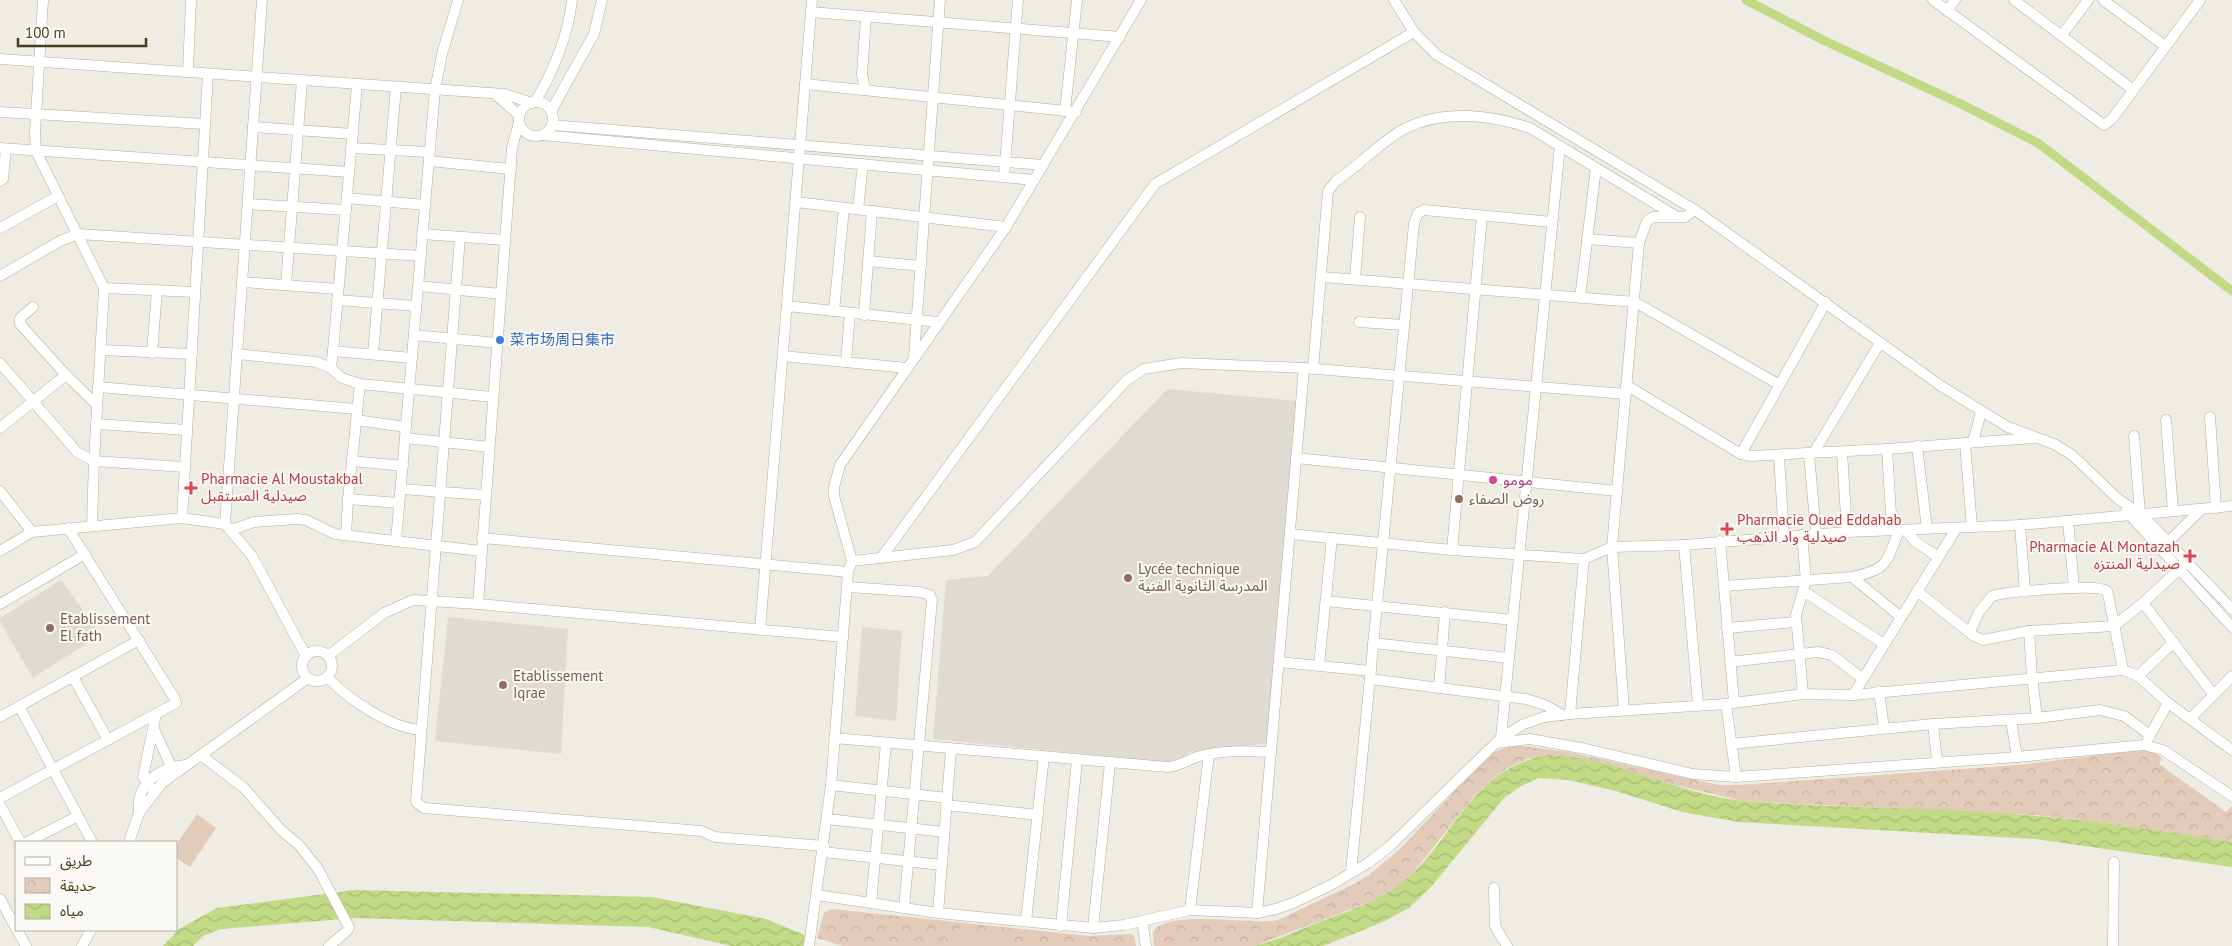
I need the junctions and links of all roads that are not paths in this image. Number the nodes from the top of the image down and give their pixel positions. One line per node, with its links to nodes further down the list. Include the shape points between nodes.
1 (43, 0): 30 (street)
2 (191, 0): 31 (street)
3 (262, 0): 33 (street)
4 (458, 0): 39 (street)
5 (572, 0): 43 (street, via 569,25 560,52)
6 (602, 0): 45 (street, via 590,43)
7 (812, 0): 20 (street)
8 (940, 0): 22 (street)
9 (1018, 0): 23 (street)
10 (1077, 0): 25 (street)
11 (1141, 0): 27 (street)
12 (1394, 0): 24 (street)
13 (1933, 0): 19 (street)
14 (1955, 0): 19 (street)
15 (2014, 0): 26 (street)
16 (2088, 0): 26 (street)
17 (2103, 0): 28 (street)
18 (2196, 2): 28 (street)
19 (1948, 11): 38 (street, via 2102,125 2112,119)
20 (811, 12): 21 (street); 36 (street)
21 (866, 17): 22 (street); 40 (street, via 862,74)
22 (939, 22): 23 (street); 42 (street)
23 (1016, 29): 25 (street); 44 (street)
24 (1414, 32): 91 (street, via 1437,55 1460,70); 251 (street, via 1155,184)
25 (1074, 34): 27 (street); 46 (street)
26 (2062, 35): 38 (street)
27 (1120, 37): 48 (street)
28 (2165, 46): 38 (street)
29 (0, 59): 30 (street)
30 (39, 62): 31 (street); 49 (street)
31 (188, 72): 32 (street)
32 (208, 74): 33 (street); 51 (street)
33 (257, 77): 34 (street); 53 (street)
34 (302, 81): 35 (street); 54 (street)
35 (357, 84): 37 (street); 56 (street)
36 (805, 84): 40 (street); 58 (street)
37 (396, 87): 39 (street); 63 (street)
38 (2132, 89)
39 (435, 90): 41 (street); 66 (street)
40 (865, 90): 42 (street)
41 (495, 94): 43 (street); 50 (street)
42 (933, 98): 44 (street); 65 (street)
43 (534, 102): 45 (street, via 544,104); 50 (street, via 523,108)
44 (1011, 105): 46 (street); 68 (street)
45 (551, 111): 52 (street)
46 (1066, 111): 48 (street)
47 (0, 112): 49 (street)
48 (1076, 112): 71 (street)
49 (36, 114): 51 (street); 64 (street)
50 (519, 119): 55 (street); 61 (street)
51 (205, 124): 69 (street)
52 (552, 125): 57 (street); 58 (street)
53 (253, 127): 54 (street); 72 (street)
54 (298, 130): 56 (street); 73 (street)
55 (528, 133): 57 (street); 61 (street)
56 (352, 134): 60 (street)
57 (542, 135): 67 (street)
58 (800, 145): 65 (street); 67 (street)
59 (1560, 146): 74 (street); 97 (street); 115 (street, via 1530,128 1491,118 1446,117 1407,128 1328,190)
60 (351, 148): 63 (street); 77 (street)
61 (512, 148): 75 (street)
62 (3, 149): 64 (street); 80 (street, via 3,179)
63 (390, 150): 66 (street); 83 (street)
64 (36, 151): 69 (street); 81 (street)
65 (929, 156): 68 (street); 76 (street)
66 (429, 157): 75 (street); 86 (street)
67 (799, 158): 70 (street); 84 (street)
68 (1005, 162): 71 (street); 78 (street)
69 (203, 163): 72 (street); 105 (street)
70 (863, 164): 76 (street); 89 (street)
71 (1042, 165): 79 (street)
72 (250, 166): 73 (street); 85 (street)
73 (295, 168): 77 (street); 87 (street)
74 (1596, 168): 93 (street); 104 (street)
75 (510, 169): 103 (street)
76 (928, 170): 78 (street); 95 (street)
77 (349, 172): 82 (street)
78 (1004, 177): 79 (street)
79 (1034, 180): 98 (street)
80 (0, 181)
81 (58, 196): 99 (street); 100 (street)
82 (347, 198): 83 (street); 90 (street)
83 (386, 202): 86 (street); 110 (street)
84 (796, 202): 88 (street); 135 (street)
85 (248, 204): 87 (street); 107 (street)
86 (425, 205): 101 (street)
87 (292, 207): 90 (street); 108 (street)
88 (844, 208): 89 (street); 136 (street)
89 (858, 209): 92 (street)
90 (346, 210): 109 (street)
91 (1695, 210): 93 (street, via 1685,217); 131 (street)
92 (872, 211): 95 (street); 112 (street)
93 (1674, 215): 106 (street, via 1653,217 1647,221)
94 (1482, 216): 97 (street); 118 (street, via 1420,211 1414,224); 122 (street)
95 (924, 217): 98 (street); 113 (street)
96 (1360, 217): 116 (street)
97 (1552, 222): 128 (street)
98 (1006, 227): 140 (street)
99 (0, 228)
100 (78, 234): 105 (street); 114 (street); 121 (street)
101 (422, 234): 102 (street); 111 (street)
102 (460, 237): 103 (street); 124 (street)
103 (505, 240): 126 (street)
104 (1587, 240): 106 (street); 129 (street)
105 (198, 242): 107 (street); 125 (street)
106 (1639, 243): 130 (street)
107 (245, 245): 108 (street); 117 (street)
108 (289, 248): 109 (street); 119 (street)
109 (342, 251): 110 (street); 127 (street)
110 (381, 254): 111 (street); 132 (street)
111 (421, 256): 120 (street)
112 (868, 261): 113 (street); 138 (street)
113 (921, 266): 139 (street)
114 (0, 276)
115 (1322, 277): 116 (street); 160 (street)
116 (1355, 279): 118 (street)
117 (242, 282): 119 (street); 151 (street)
118 (1408, 284): 122 (street); 142 (street)
119 (286, 285): 127 (street)
120 (418, 286): 124 (street); 134 (street)
121 (104, 288): 123 (street); 147 (street)
122 (1476, 289): 128 (street); 163 (street)
123 (157, 290): 125 (street); 149 (street)
124 (456, 290): 126 (street); 144 (street)
125 (195, 292): 150 (street)
126 (501, 294): 146 (street)
127 (338, 295): 132 (street); 148 (street)
128 (1545, 295): 129 (street); 167 (street)
129 (1580, 298): 130 (street)
130 (1635, 302): 165 (street); 169 (street)
131 (1826, 302): 145 (street); 165 (street)
132 (377, 303): 134 (street); 152 (street)
133 (33, 306): 161 (street, via 20,318 20,324)
134 (416, 306): 143 (street)
135 (787, 306): 136 (street); 153 (street)
136 (834, 311): 137 (street)
137 (850, 313): 138 (street); 156 (street)
138 (864, 315): 139 (street)
139 (917, 320): 140 (street); 155 (street)
140 (938, 322): 155 (street)
141 (1359, 322): 142 (street)
142 (1404, 325): 162 (street)
143 (414, 335): 144 (street); 154 (street)
144 (452, 339): 146 (street); 170 (street)
145 (1880, 343): 177 (street); 194 (street)
146 (497, 344): 172 (street)
147 (101, 350): 149 (street); 166 (street)
148 (333, 351): 152 (street); 158 (street)
149 (152, 353): 150 (street)
150 (192, 354): 171 (street)
151 (237, 354): 158 (street, via 316,362); 173 (street)
152 (373, 354): 154 (street)
153 (783, 356): 156 (street); 256 (street)
154 (412, 358): 168 (street)
155 (914, 358): 159 (street)
156 (846, 362): 159 (street)
157 (0, 364): 174 (street)
158 (331, 368): 164 (street, via 342,378)
159 (907, 368): 254 (street, via 840,464 836,476 834,496)
160 (1309, 369): 162 (street); 197 (street); 251 (street, via 1181,363 1153,366 1135,373 975,542 954,550)
161 (66, 375): 174 (street); 175 (street)
162 (1399, 376): 163 (street); 202 (street)
163 (1468, 382): 167 (street); 203 (street)
164 (360, 384): 168 (street); 176 (street)
165 (1778, 384): 195 (street)
166 (98, 386): 171 (street); 175 (street)
167 (1536, 387): 169 (street); 204 (street)
168 (409, 388): 170 (street); 182 (street)
169 (1626, 390): 195 (street); 207 (street)
170 (448, 392): 172 (street); 189 (street)
171 (189, 394): 173 (street); 184 (street)
172 (493, 397): 191 (street)
173 (234, 398): 176 (street); 223 (street)
174 (33, 401): 183 (street); 198 (street, via 77,452)
175 (97, 405): 181 (street)
176 (357, 409): 179 (street)
177 (1981, 412): 187 (street); 188 (street)
178 (2210, 418): 214 (street)
179 (356, 420): 182 (street); 199 (street)
180 (2166, 420): 216 (street)
181 (96, 424): 184 (street); 198 (street)
182 (406, 427): 186 (street)
183 (0, 428)
184 (187, 430): 201 (street)
185 (2134, 436): 217 (street)
186 (405, 438): 189 (street); 200 (street)
187 (2036, 438): 188 (street); 210 (street, via 2063,448)
188 (1969, 442): 190 (street); 224 (street)
189 (444, 443): 191 (street); 208 (street)
190 (1917, 446): 192 (street); 227 (street)
191 (489, 447): 209 (street)
192 (1887, 450): 193 (street); 226 (street)
193 (1842, 452): 194 (street); 230 (street)
194 (1812, 453): 196 (street); 231 (street)
195 (1741, 454): 196 (street)
196 (1779, 456): 235 (street)
197 (1296, 458): 202 (street); 232 (street)
198 (94, 461): 201 (street); 221 (street)
199 (352, 461): 200 (street); 211 (street)
200 (403, 466): 205 (street)
201 (185, 467): 219 (street)
202 (1390, 468): 203 (street); 239 (street)
203 (1459, 475): 204 (street); 245 (street)
204 (1527, 482): 207 (street); 250 (street)
205 (401, 489): 208 (street); 212 (street)
206 (0, 491): 229 (street)
207 (1617, 491): 244 (street)
208 (440, 492): 209 (street); 243 (street)
209 (485, 495): 236 (street)
210 (2117, 498): 217 (street); 218 (street)
211 (348, 499): 212 (street); 233 (street)
212 (400, 503): 238 (street)
213 (2232, 506): 214 (street)
214 (2216, 508): 215 (street)
215 (2202, 509): 216 (street); 241 (street)
216 (2173, 511): 217 (street)
217 (2140, 514): 218 (street); 241 (street)
218 (2129, 515): 220 (street); 246 (street)
219 (182, 518): 221 (street); 223 (street)
220 (2068, 521): 222 (street); 263 (street)
221 (92, 525): 225 (street)
222 (2020, 525): 224 (street); 266 (street)
223 (228, 527): 233 (street, via 297,519); 291 (street, via 267,580)
224 (1972, 527): 228 (street)
225 (68, 528): 229 (street); 249 (street)
226 (1899, 529): 227 (street); 230 (street); 253 (street); 259 (street, via 1881,568)
227 (1927, 529): 228 (street)
228 (1956, 529): 253 (street)
229 (32, 532): 248 (street)
230 (1848, 532): 231 (street)
231 (1816, 533): 234 (street)
232 (1290, 534): 237 (street); 294 (street)
233 (346, 536): 238 (street)
234 (1802, 536): 235 (street); 260 (street)
235 (1784, 537): 240 (street)
236 (482, 538): 247 (street); 256 (street)
237 (1332, 538): 239 (street); 267 (street)
238 (396, 541): 243 (street)
239 (1383, 542): 245 (street); 272 (street)
240 (1720, 542): 242 (street); 261 (street)
241 (2169, 542): 246 (street); 255 (street)
242 (1684, 545): 244 (street); 314 (street)
243 (436, 546): 247 (street); 268 (street)
244 (1612, 547): 252 (street); 316 (street)
245 (1452, 550): 250 (street)
246 (2160, 550): 257 (street)
247 (481, 551): 271 (street)
248 (0, 552)
249 (85, 554): 270 (street); 285 (street)
250 (1519, 555): 252 (street); 276 (street)
251 (881, 558): 254 (street)
252 (1584, 558): 318 (street)
253 (1938, 558): 265 (street)
254 (852, 561): 258 (street)
255 (2187, 562): 257 (street); 273 (street)
256 (766, 564): 258 (street); 281 (street)
257 (2178, 570): 269 (street); 279 (street)
258 (848, 572): 262 (street)
259 (1852, 577): 260 (street); 275 (street)
260 (1806, 580): 261 (street); 264 (street)
261 (1724, 586): 280 (street)
262 (848, 587): 284 (street); 334 (street, via 920,592 931,597)
263 (2074, 588): 266 (street); 278 (street, via 2104,588)
264 (1803, 591): 277 (street); 288 (street)
265 (1917, 591): 275 (street); 283 (street)
266 (2025, 592): 283 (street, via 1990,597)
267 (1326, 601): 272 (street); 296 (street)
268 (432, 602): 271 (street); 292 (street, via 412,600 392,608); 326 (street)
269 (2143, 603): 278 (street); 286 (street)
270 (0, 604)
271 (478, 604): 281 (street)
272 (1377, 605): 274 (street); 287 (street)
273 (2232, 609)
274 (1445, 612): 276 (street); 289 (street)
275 (1901, 617): 288 (street)
276 (1513, 620): 293 (street)
277 (1796, 622): 280 (street); 290 (street)
278 (2114, 626): 282 (street); 297 (street)
279 (2232, 627)
280 (1727, 628): 295 (street)
281 (760, 630): 284 (street)
282 (2030, 631): 283 (street, via 1983,640); 302 (street)
283 (1970, 632)
284 (843, 638): 328 (street)
285 (139, 640): 300 (street); 317 (street, via 176,699 176,704)
286 (2174, 642): 299 (street); 309 (street)
287 (1373, 643): 289 (street); 298 (street)
288 (1884, 644): 304 (street)
289 (1442, 650): 293 (street); 306 (street)
290 (1798, 655): 295 (street); 304 (street, via 1810,652 1832,655); 308 (street)
291 (306, 656): 292 (street, via 314,652); 303 (street, via 302,665)
292 (328, 656): 301 (street, via 332,666)
293 (1509, 658): 310 (street)
294 (1278, 662): 296 (street); 337 (street)
295 (1730, 662): 312 (street)
296 (1319, 665): 298 (street)
297 (2123, 670): 299 (street); 302 (street)
298 (1370, 675): 306 (street); 374 (street)
299 (2138, 676): 313 (street)
300 (73, 677): 315 (street); 329 (street)
301 (327, 677): 303 (street, via 318,681); 326 (street, via 347,695 391,721 402,727)
302 (2032, 677): 307 (street); 320 (street)
303 (308, 678): 339 (street)
304 (1863, 679): 311 (street)
305 (2230, 682): 309 (street)
306 (1439, 688): 310 (street)
307 (1879, 691): 311 (street); 324 (street)
308 (1803, 694): 311 (street); 312 (street)
309 (2213, 694): 321 (street)
310 (1506, 695): 318 (street); 330 (street)
311 (1853, 695)
312 (1730, 703): 314 (street); 332 (street)
313 (2168, 703): 321 (street); 327 (street)
314 (1698, 704): 316 (street)
315 (20, 706): 319 (street); 347 (street)
316 (1624, 710): 318 (street)
317 (156, 714): 325 (street); 329 (street)
318 (1566, 714): 330 (street, via 1530,722)
319 (0, 717)
320 (2037, 718): 322 (street); 327 (street, via 2100,710 2124,716)
321 (2191, 718): 336 (street)
322 (2011, 720): 323 (street); 341 (street)
323 (1933, 724): 324 (street); 343 (street)
324 (1884, 728): 332 (street)
325 (154, 729): 346 (street); 349 (street, via 144,772)
326 (421, 730): 369 (street, via 415,798 422,808 701,831 715,837)
327 (2150, 735): 333 (street)
328 (834, 738): 331 (street); 350 (street)
329 (108, 740): 347 (street)
330 (1499, 741): 348 (street, via 1530,739 1693,774); 374 (street, via 1390,846)
331 (886, 742): 334 (street); 352 (street)
332 (1730, 744): 348 (street)
333 (2144, 745): 341 (street); 354 (street, via 2163,750)
334 (919, 746): 335 (street); 353 (street)
335 (951, 750): 340 (street); 356 (street)
336 (2232, 750)
337 (1271, 752): 338 (street); 384 (street)
338 (1208, 754): 344 (street, via 1172,767); 382 (street)
339 (202, 756): 345 (street); 394 (street, via 244,788 312,860 349,927)
340 (1044, 756): 342 (street); 359 (street)
341 (2017, 757): 343 (street)
342 (1077, 760): 344 (street); 388 (street)
343 (1937, 761): 348 (street)
344 (1110, 763): 389 (street)
345 (185, 764): 346 (street); 351 (street)
346 (171, 766): 349 (street)
347 (53, 770): 355 (street); 360 (street)
348 (1736, 777)
349 (146, 783): 351 (street); 358 (street, via 138,798)
350 (831, 785): 352 (street); 361 (street)
351 (154, 791): 358 (street)
352 (882, 791): 353 (street); 362 (street)
353 (914, 794): 356 (street); 363 (street)
354 (2232, 796)
355 (0, 798)
356 (947, 802): 359 (street); 364 (street)
357 (0, 805): 365 (street)
358 (139, 814): 368 (street)
359 (1038, 815): 385 (street)
360 (78, 816): 366 (street); 367 (street)
361 (827, 819): 362 (street); 369 (street)
362 (879, 825): 363 (street); 370 (street)
363 (911, 828): 364 (street); 371 (street)
364 (944, 832): 373 (street)
365 (19, 841)
366 (28, 841)
367 (91, 841)
368 (128, 841)
369 (824, 849): 370 (street); 376 (street)
370 (876, 858): 371 (street); 378 (street)
371 (908, 862): 373 (street); 380 (street)
372 (2114, 862): 398 (street)
373 (942, 865): 383 (street)
374 (1351, 873): 384 (street, via 1293,903)
375 (1494, 888): 397 (street, via 1494,926)
376 (817, 895): 378 (street); 395 (street)
377 (0, 899): 381 (street)
378 (871, 903): 380 (street)
379 (15, 905): 381 (street)
380 (904, 908): 383 (street)
381 (6, 910): 387 (street)
382 (1190, 910): 384 (street); 386 (street)
383 (938, 913): 385 (street)
384 (1257, 913)
385 (1026, 921): 388 (street)
386 (1142, 921): 389 (street); 396 (street)
387 (15, 926)
388 (1061, 926): 389 (street)
389 (1093, 928)
390 (18, 931): 392 (street)
391 (90, 931): 393 (street)
392 (26, 946)
393 (82, 946)
394 (329, 946)
395 (809, 946)
396 (1146, 946)
397 (1507, 946)
398 (2113, 946)

